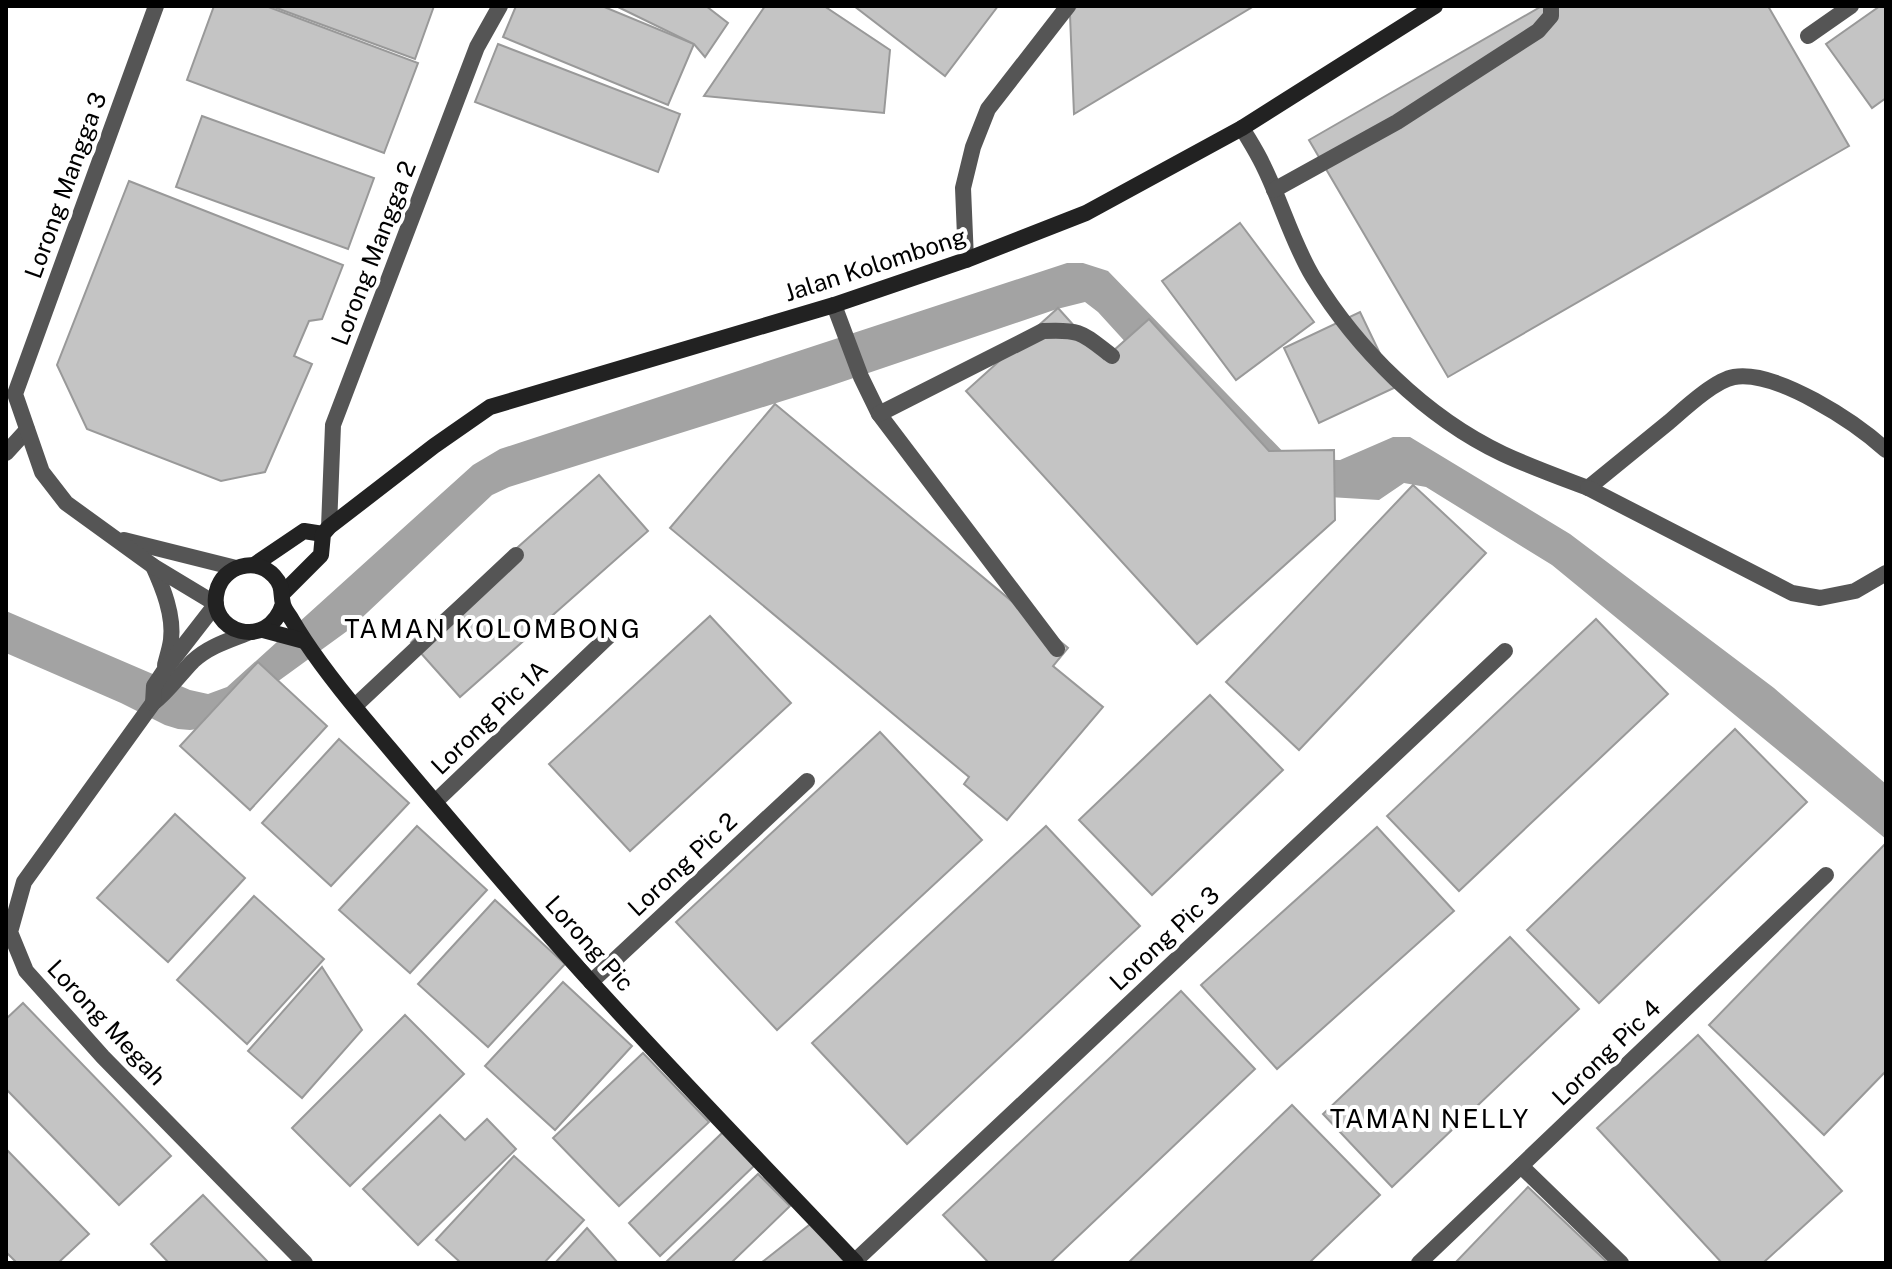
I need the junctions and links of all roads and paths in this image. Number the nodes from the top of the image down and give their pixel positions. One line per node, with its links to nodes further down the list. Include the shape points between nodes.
1 (156, 6): 13 (street, Lorong Mangga 3)
2 (500, 6): 19 (street, Lorong Mangga 2, via 477,47 333,425)
3 (1068, 6): 10 (street, via 988,109 963,188)
4 (1435, 6): 8 (street, Jalan Kolombong)
5 (1551, 6): 9 (street, via 1551,16 1538,31 1397,122)
6 (1851, 6): 7 (street)
7 (1808, 36)
8 (1242, 128): 9 (street); 10 (street, Jalan Kolombong, via 1086,213)
9 (1274, 190): 18 (street, via 1312,276 1351,332 1388,371 1459,430)
10 (966, 260): 11 (street, Jalan Kolombong)
11 (834, 305): 14 (street); 19 (street, Jalan Kolombong, via 490,407)
12 (1112, 356): 14 (street, via 1082,333 1043,331)
13 (11, 394): 15 (street, Lorong Mangga 3)
14 (879, 414): 31 (street)
15 (27, 430): 17 (street); 20 (street, Lorong Mangga 3, via 42,472 66,503)
16 (1886, 450): 18 (street, via 1812,399 1753,378 1732,377)
17 (6, 453)
18 (1588, 488): 25 (street, via 1792,593 1820,598 1855,591)
19 (326, 531): 22 (street, Jalan Kolombong, via 304,531); 26 (street, Jalan Kolombong, via 321,555)
20 (111, 537): 23 (street, Lorong Mangga 3); 24 (street, Lorong Mangga 3)
21 (516, 555): 34 (street)
22 (254, 565): 24 (street); 26 (street, via 276,578)
23 (153, 566): 27 (street, Lorong Mangga 3); 33 (street, via 169,611)
24 (236, 568): 27 (street, via 220,582)
25 (1886, 573)
26 (283, 598): 28 (street, via 272,624); 30 (street, Lorong Pic)
27 (216, 604): 28 (street, via 231,628); 33 (street, Lorong Megah)
28 (256, 631): 30 (street); 33 (street, Lorong Megah, via 211,648)
29 (611, 634): 36 (street, Lorong Pic 1A)
30 (304, 641): 34 (street, Lorong Pic)
31 (1057, 649)
32 (1505, 651): 40 (street, Lorong Pic 3)
33 (171, 675): 41 (street, Lorong Megah, via 154,686 153,703 24,882 10,932 26,971)
34 (355, 706): 36 (street, Lorong Pic)
35 (807, 781): 38 (street, Lorong Pic 2)
36 (435, 802): 38 (street, Lorong Pic)
37 (1826, 875): 39 (street, Lorong Pic 4)
38 (591, 982): 40 (street, Lorong Pic)
39 (1521, 1166): 42 (street, Lorong Pic 4); 43 (street)
40 (856, 1262)
41 (305, 1263)
42 (1419, 1263)
43 (1621, 1263)

